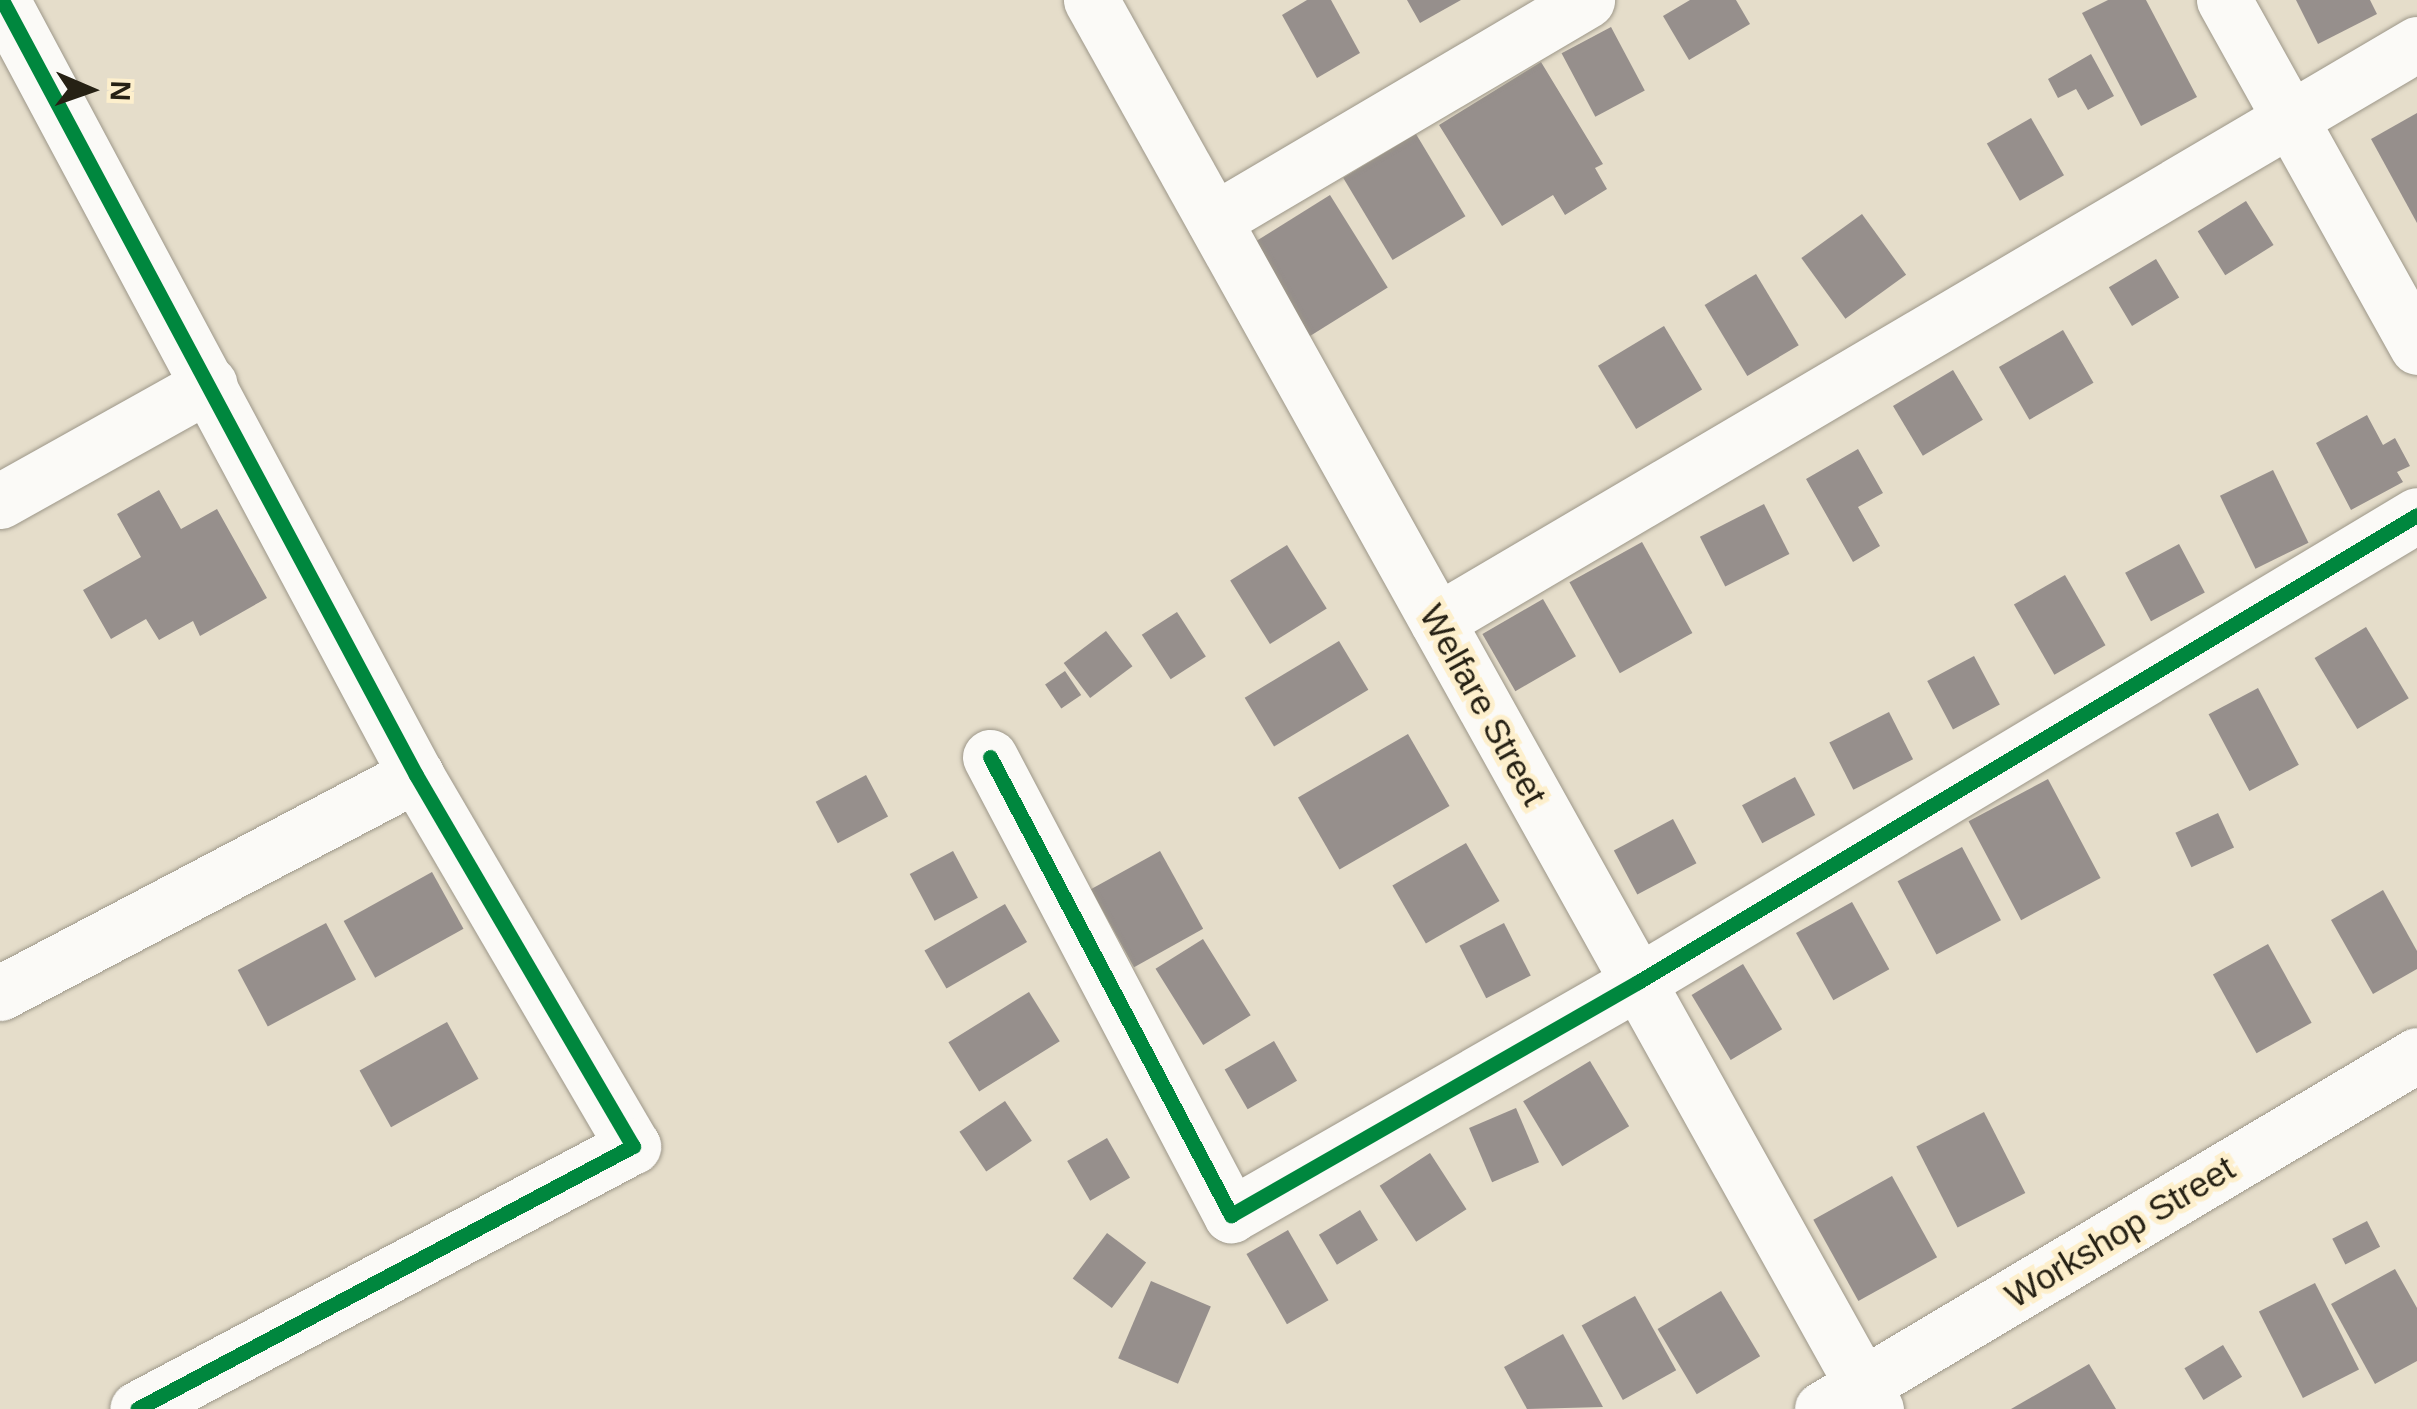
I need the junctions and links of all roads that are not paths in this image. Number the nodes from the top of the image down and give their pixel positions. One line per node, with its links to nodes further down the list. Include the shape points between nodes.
1 (2, 0): 9 (street)
2 (1091, 0): 7 (street, Welfare Street)
3 (1587, 0): 7 (street)
4 (2224, 0): 6 (street)
5 (2417, 44): 6 (street)
6 (2289, 117): 8 (street); 12 (street)
7 (1214, 220): 12 (street, Welfare Street)
8 (2417, 347)
9 (208, 384): 10 (street); 14 (street)
10 (0, 500)
11 (2417, 515): 15 (street)
12 (1437, 621): 15 (street, Welfare Street)
13 (990, 757): 15 (street, via 1232,1215)
14 (416, 775): 16 (street); 19 (street, via 633,1146)
15 (1638, 982): 18 (street, Welfare Street)
16 (0, 992)
17 (2417, 1056): 18 (street, Workshop Street)
18 (1854, 1401)
19 (136, 1409)

